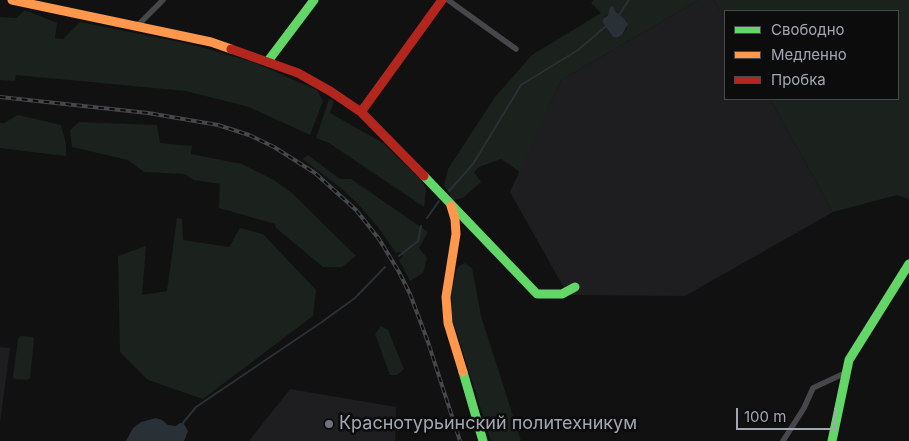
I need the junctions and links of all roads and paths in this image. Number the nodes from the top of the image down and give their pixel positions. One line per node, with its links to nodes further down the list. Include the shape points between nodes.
1 (12, 0): 6 (street)
2 (163, 0): 6 (street)
3 (314, 0): 8 (street)
4 (442, 0): 9 (street)
5 (448, 0): 7 (street)
6 (136, 26): 8 (street, via 212,42)
7 (516, 49)
8 (268, 60): 9 (street, via 298,73)
9 (362, 112): 10 (street)
10 (450, 204): 12 (street, via 537,294 562,294); 14 (street, via 456,234 446,297 448,323)
11 (909, 264): 13 (street, via 858,344)
12 (575, 287)
13 (845, 373): 15 (street, via 813,388); 16 (street)
14 (483, 441)
15 (783, 441)
16 (832, 441)

